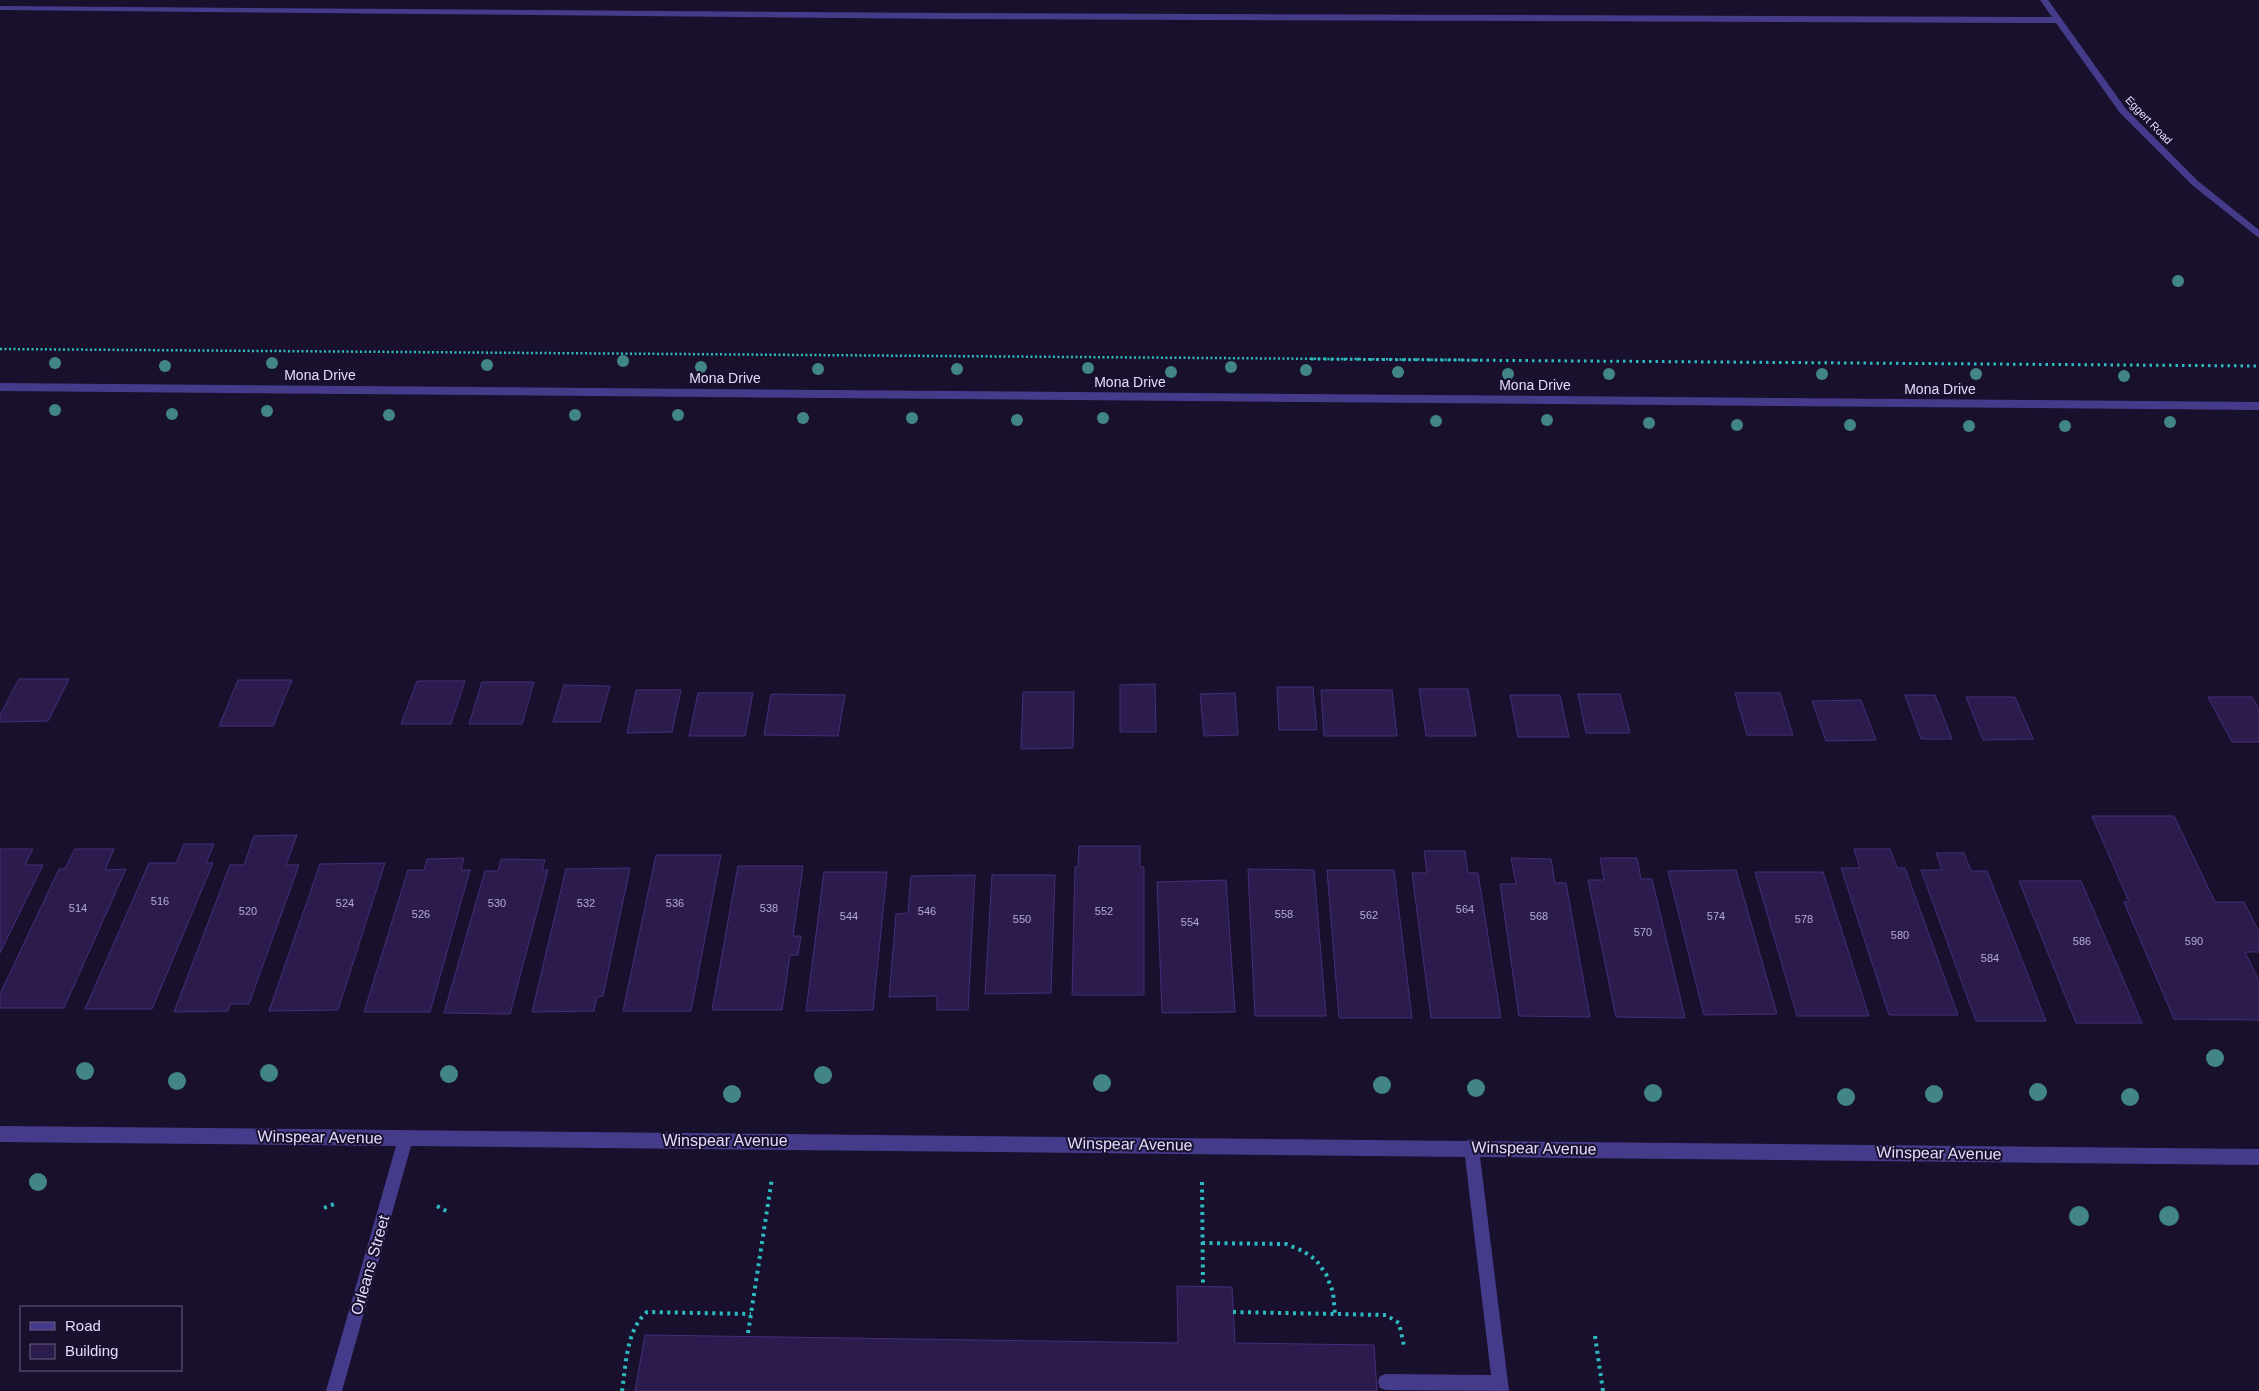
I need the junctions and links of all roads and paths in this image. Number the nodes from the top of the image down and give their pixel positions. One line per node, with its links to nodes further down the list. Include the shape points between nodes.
1 (2044, 0): 3 (street, Eggert Road)
2 (0, 8): 3 (street)
3 (2058, 20): 4 (street, Eggert Road, via 2123,111 2195,184)
4 (2259, 235)
5 (0, 349): 6 (path, Mona Drive)
6 (2259, 366)
7 (0, 387): 8 (street, Mona Drive)
8 (2259, 406)
9 (0, 1134): 10 (street, Winspear Avenue)
10 (406, 1138): 11 (street, Winspear Avenue); 29 (street, Orleans Street)
11 (1471, 1147): 12 (street, Winspear Avenue); 28 (street)
12 (2259, 1156)
13 (770, 1189): 22 (path)
14 (1202, 1194): 19 (path)
15 (336, 1203): 17 (path)
16 (437, 1206): 18 (path)
17 (324, 1208)
18 (450, 1213)
19 (1202, 1243): 20 (path); 23 (path, via 1286,1244 1302,1250 1316,1260 1326,1274 1333,1292)
20 (1203, 1287)
21 (1233, 1312): 23 (path)
22 (751, 1314): 24 (path); 30 (path, via 647,1312 641,1315 634,1329)
23 (1335, 1315): 26 (path, via 1386,1315 1398,1319)
24 (748, 1333)
25 (1594, 1336): 31 (path)
26 (1404, 1352)
27 (1386, 1382): 28 (street)
28 (1501, 1387)
29 (334, 1391)
30 (622, 1391)
31 (1603, 1391)

